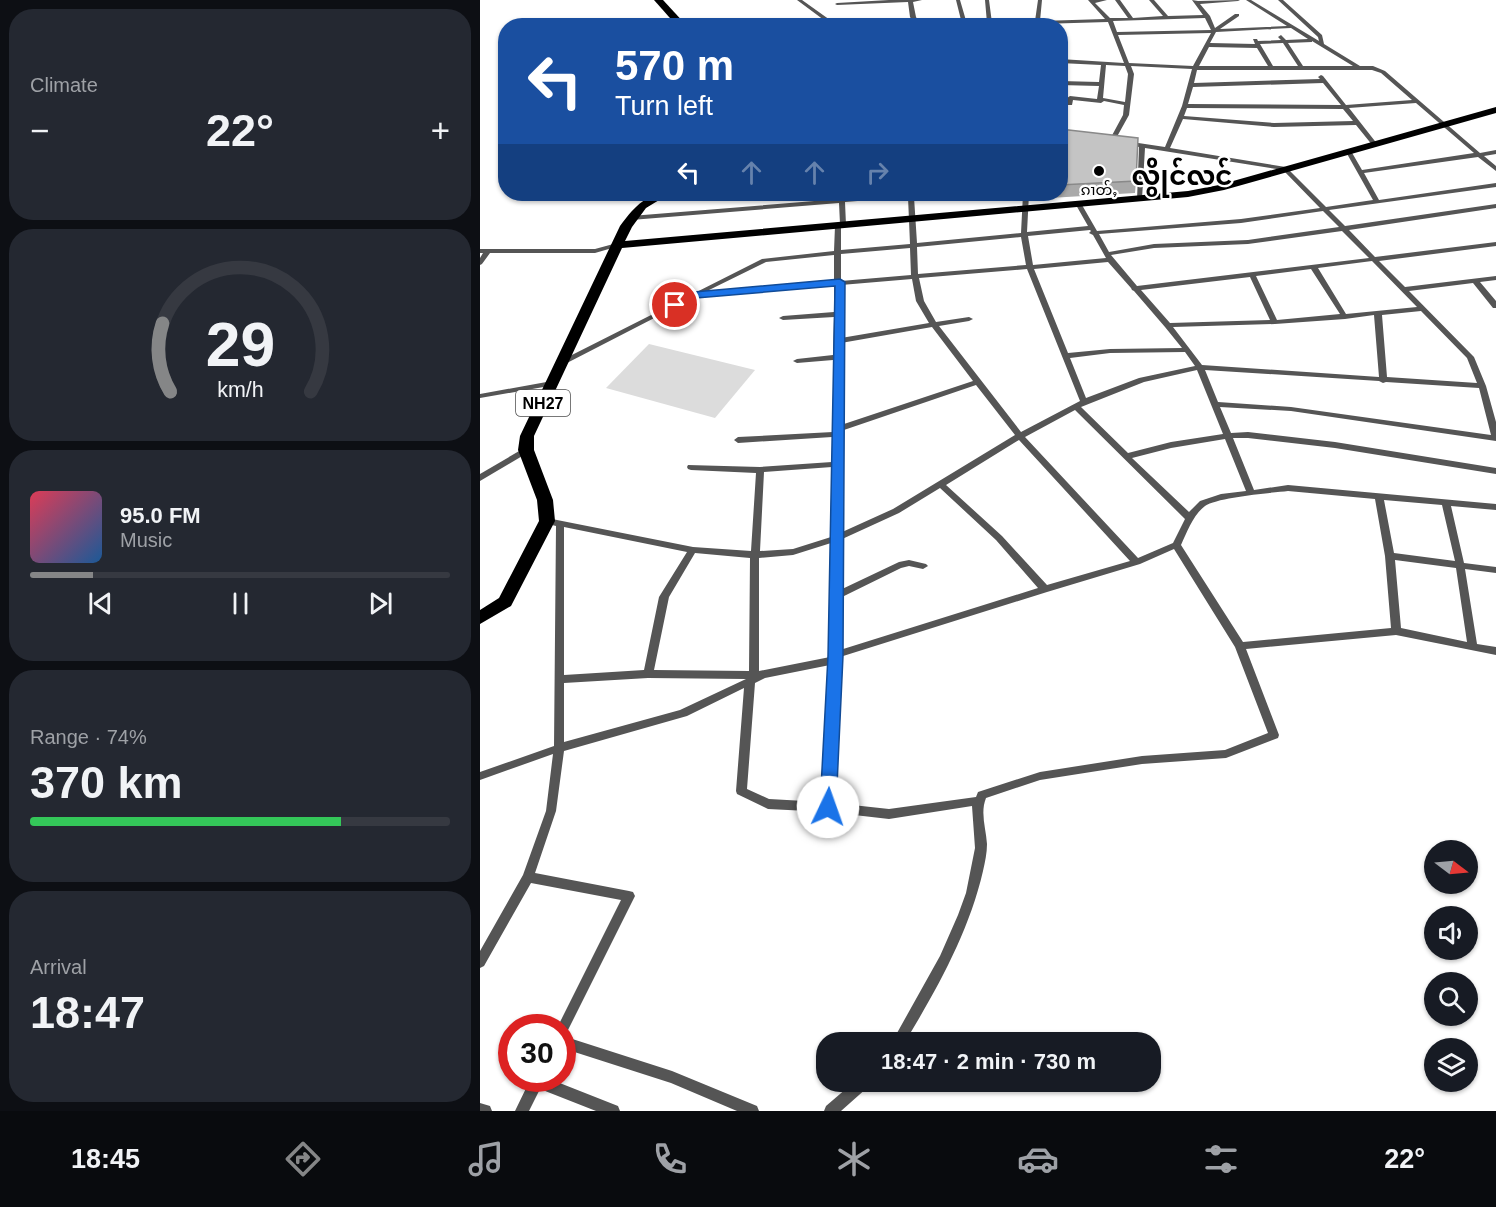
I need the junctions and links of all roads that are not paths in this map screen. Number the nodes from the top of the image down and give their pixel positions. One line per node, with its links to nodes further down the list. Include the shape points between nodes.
1 (658, 0): 19 (highway)
2 (799, 0): 20 (street)
3 (910, 0): 4 (street); 16 (street); 22 (street)
4 (920, 0)
5 (958, 0): 23 (street)
6 (987, 0): 24 (street)
7 (1040, 0): 25 (street)
8 (1105, 0): 14 (street)
9 (1117, 0): 27 (street)
10 (1151, 0): 26 (street)
11 (1238, 0): 15 (street)
12 (1248, 0): 30 (street)
13 (1280, 0): 38 (street, via 1320,36)
14 (1091, 1): 28 (street)
15 (1195, 1): 18 (street)
16 (837, 2): 21 (street)
17 (1237, 15): 33 (street)
18 (1207, 16): 26 (street); 33 (street)
19 (675, 18)
20 (826, 18)
21 (837, 18)
22 (914, 18)
23 (962, 18)
24 (989, 18)
25 (1038, 18)
26 (1167, 18): 27 (street)
27 (1132, 20): 28 (street)
28 (1110, 21): 29 (street); 34 (street)
29 (1068, 23)
30 (1292, 27): 31 (street); 35 (street)
31 (1274, 29): 32 (street); 36 (street)
32 (1250, 30): 33 (street); 37 (street)
33 (1214, 31): 34 (street); 39 (street)
34 (1114, 34): 42 (street)
35 (1312, 40): 36 (street); 38 (street)
36 (1285, 41): 37 (street); 44 (street)
37 (1258, 44): 39 (street); 43 (street)
38 (1322, 44): 46 (street)
39 (1208, 45): 47 (street)
40 (1068, 61): 41 (street)
41 (1104, 63): 42 (street); 50 (street)
42 (1127, 64): 47 (street); 55 (street, via 1131,74)
43 (1271, 67): 44 (street); 47 (street)
44 (1301, 67): 45 (street)
45 (1313, 67): 46 (street); 48 (street)
46 (1359, 67): 53 (street, via 1383,72)
47 (1194, 68): 51 (street)
48 (1323, 81): 51 (street); 57 (street)
49 (1068, 83): 50 (street)
50 (1102, 84): 52 (street)
51 (1190, 85): 56 (street)
52 (1101, 100): 54 (street, via 1070,98); 55 (street)
53 (1417, 101): 57 (street); 61 (street)
54 (1068, 104)
55 (1127, 104): 63 (street, via 1126,115)
56 (1185, 106): 57 (street); 59 (street)
57 (1343, 107): 60 (street)
58 (1496, 110): 61 (highway)
59 (1181, 117): 60 (street, via 1274,125); 66 (street)
60 (1356, 123): 65 (street)
61 (1447, 126): 65 (highway); 69 (street)
62 (1102, 139): 63 (street)
63 (1112, 141): 64 (street)
64 (1142, 145): 66 (street); 74 (street)
65 (1376, 145): 67 (highway)
66 (1167, 149): 70 (street)
67 (1349, 152): 70 (highway); 72 (street)
68 (1496, 152): 69 (street)
69 (1479, 154): 71 (street); 72 (street)
70 (1288, 169): 74 (highway, via 1209,190); 84 (street)
71 (1496, 169)
72 (1361, 172): 80 (street)
73 (1496, 185): 80 (street)
74 (1139, 200): 81 (highway)
75 (650, 201): 85 (highway, NH27)
76 (794, 201): 85 (street)
77 (842, 201): 87 (street)
78 (912, 201): 86 (street)
79 (1026, 201): 83 (street)
80 (1377, 202): 84 (street)
81 (1079, 205): 83 (highway); 89 (street)
82 (1496, 206): 88 (street)
83 (1025, 209): 86 (highway); 90 (street)
84 (1324, 209): 88 (street); 89 (street, via 1241,221)
85 (631, 218): 92 (highway, NH27)
86 (914, 219): 87 (highway); 93 (street)
87 (841, 226): 92 (highway); 95 (street)
88 (1343, 228): 96 (street, via 1248,242 1154,246); 97 (street)
89 (1091, 230): 90 (street); 96 (street)
90 (1024, 234): 93 (street); 100 (street)
91 (1496, 244): 97 (street)
92 (617, 245): 94 (street, via 595,251); 124 (highway, NH27)
93 (914, 245): 95 (street); 102 (street)
94 (484, 251): 98 (street)
95 (840, 252): 105 (street); 108 (street, via 764,260)
96 (1108, 257): 100 (street); 106 (street)
97 (1373, 259): 99 (street); 107 (street)
98 (480, 262)
99 (1313, 266): 101 (street); 113 (street)
100 (1030, 268): 102 (street); 121 (street)
101 (1252, 274): 106 (street); 116 (street)
102 (915, 278): 105 (street); 117 (street, via 920,301)
103 (1496, 278): 104 (street)
104 (1475, 280): 107 (street); 109 (street)
105 (840, 282): 108 (street); 111 (street)
106 (1134, 289): 118 (street)
107 (1404, 289): 110 (street)
108 (694, 295): 124 (street)
109 (1496, 306)
110 (1423, 309): 112 (street); 129 (street, via 1470,357)
111 (839, 314): 114 (street); 119 (street)
112 (1378, 314): 113 (street); 126 (street)
113 (1345, 317): 116 (street)
114 (783, 318)
115 (969, 319): 117 (street)
116 (1275, 322): 118 (street)
117 (934, 325): 119 (street); 127 (street)
118 (1168, 325): 120 (street)
119 (838, 341): 122 (street)
120 (1187, 350): 121 (street); 125 (street)
121 (1065, 356): 131 (street)
122 (838, 357): 123 (street); 133 (street)
123 (797, 361)
124 (562, 362): 128 (highway, NH27)
125 (1200, 367): 126 (street); 131 (street, via 1142,380); 132 (street)
126 (1383, 381): 129 (street)
127 (978, 382): 133 (street); 134 (street)
128 (552, 383): 130 (street); 138 (highway, NH27, via 527,436)
129 (1482, 386): 136 (street)
130 (480, 396)
131 (1080, 404): 134 (street); 139 (street)
132 (1216, 404): 135 (street); 136 (street, via 1291,409)
133 (837, 431): 137 (street); 140 (street)
134 (1020, 436): 145 (street); 157 (street)
135 (1228, 436): 139 (street); 143 (street, via 1297,440); 146 (street)
136 (1496, 438)
137 (738, 440)
138 (526, 450): 144 (street); 151 (highway)
139 (1128, 456): 150 (street)
140 (837, 464): 142 (street); 152 (street)
141 (691, 467): 142 (street)
142 (760, 470): 155 (street)
143 (1496, 471)
144 (480, 478)
145 (940, 484): 152 (street, via 896,511); 161 (street, via 999,538)
146 (1250, 491): 147 (street, via 1288,488); 150 (street, via 1203,503)
147 (1379, 496): 148 (street); 156 (street)
148 (1446, 502): 149 (street); 158 (street)
149 (1496, 507)
150 (1190, 519): 153 (street)
151 (554, 523): 154 (street); 163 (highway, via 505,602); 171 (street)
152 (835, 539): 155 (street, via 793,552); 162 (street)
153 (1176, 545): 157 (street); 165 (street)
154 (693, 550): 155 (street); 169 (street, via 664,597)
155 (755, 555): 170 (street)
156 (1390, 556): 158 (street); 164 (street)
157 (1137, 562): 161 (street)
158 (1460, 565): 160 (street); 166 (street)
159 (924, 566): 162 (street, via 899,565)
160 (1496, 570)
161 (1045, 589): 168 (street)
162 (835, 596): 168 (street)
163 (480, 618)
164 (1396, 631): 165 (street); 166 (street)
165 (1240, 646): 174 (street, via 1274,735 1226,754 1142,760 1040,776 982,795)
166 (1473, 646): 167 (street)
167 (1496, 651)
168 (835, 658): 170 (street); 175 (street)
169 (648, 674): 170 (street); 171 (street)
170 (756, 677): 172 (street, via 683,713); 175 (street, via 741,791 768,804)
171 (560, 679): 172 (street)
172 (559, 748): 173 (street); 176 (street, via 551,811)
173 (480, 776)
174 (978, 801): 175 (street, via 889,814); 179 (street, via 981,842 977,873 955,932 921,1006)
175 (828, 807)
176 (528, 878): 177 (street); 178 (street, via 629,896)
177 (480, 962)
178 (570, 1014)
179 (904, 1032)
180 (576, 1046): 188 (street, via 672,1077)
181 (532, 1092): 186 (street)
182 (567, 1092): 187 (street)
183 (851, 1092): 189 (street)
184 (480, 1110): 185 (street)
185 (485, 1111)
186 (522, 1111)
187 (613, 1111)
188 (752, 1111)
189 (831, 1111)

